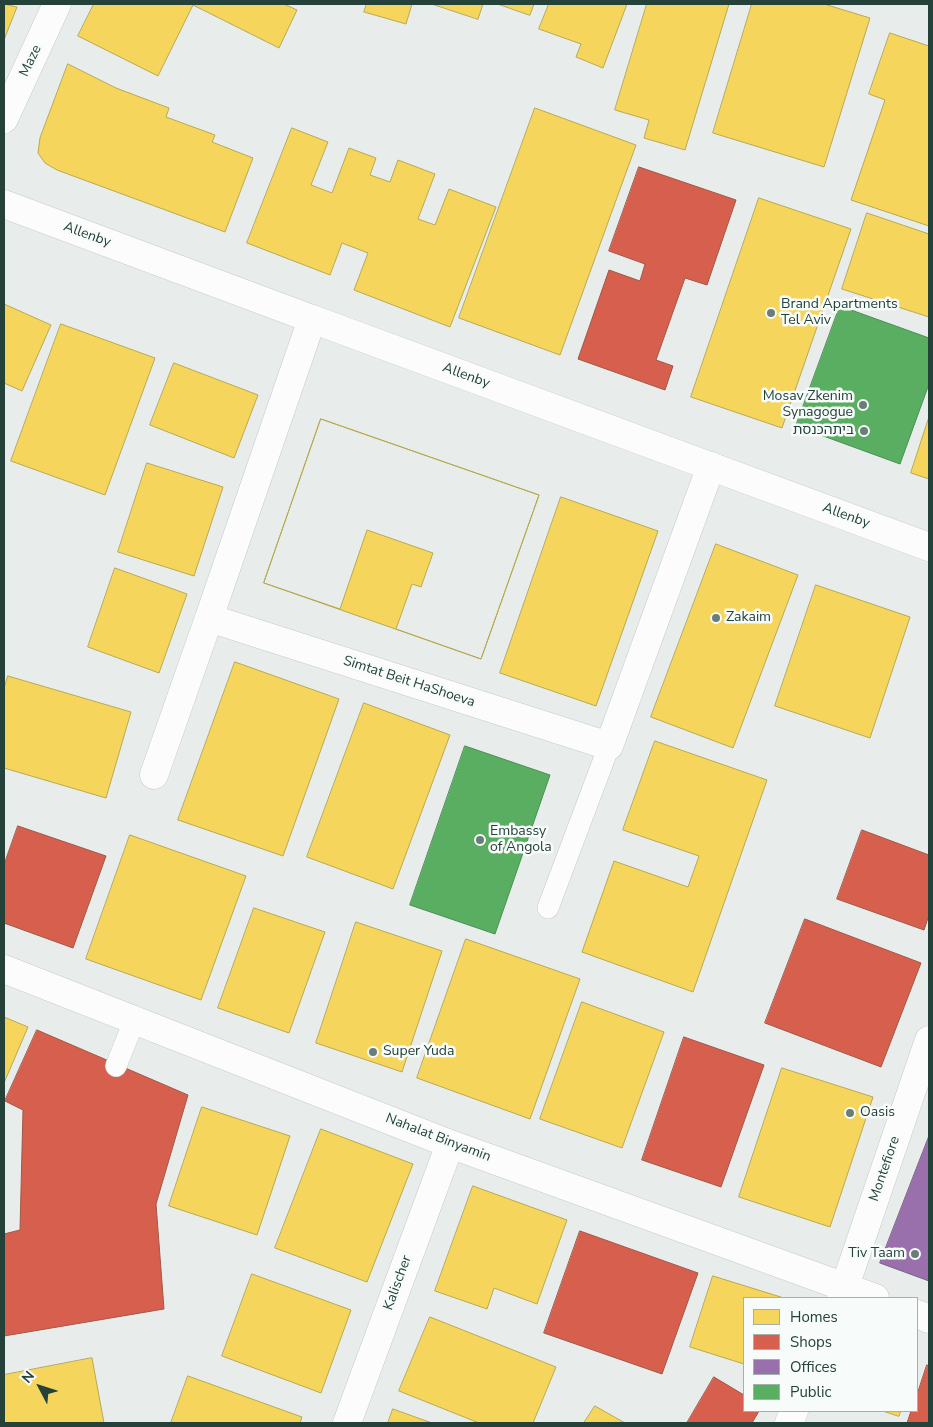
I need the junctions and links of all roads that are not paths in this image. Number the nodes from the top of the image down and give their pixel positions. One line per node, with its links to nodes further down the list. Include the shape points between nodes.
1 (57, 4): 2 (street, Maze)
2 (4, 119)
3 (4, 204): 4 (street, Allenby)
4 (312, 319): 5 (street, Allenby); 7 (street)
5 (711, 466): 6 (street, Allenby); 8 (street)
6 (929, 546)
7 (209, 618): 8 (street, Simtat Beit HaShoeva); 9 (street)
8 (609, 746): 10 (lane)
9 (154, 775)
10 (548, 908)
11 (4, 969): 12 (street, Nahalat Binyamin)
12 (135, 1019): 14 (lane); 15 (street, Nahalat Binyamin)
13 (929, 1040): 16 (street, Montefiore)
14 (116, 1066)
15 (450, 1144): 16 (street, Nahalat Binyamin); 18 (street, Kalischer)
16 (843, 1293): 17 (street, Nahalat Binyamin)
17 (869, 1297)
18 (347, 1423)

